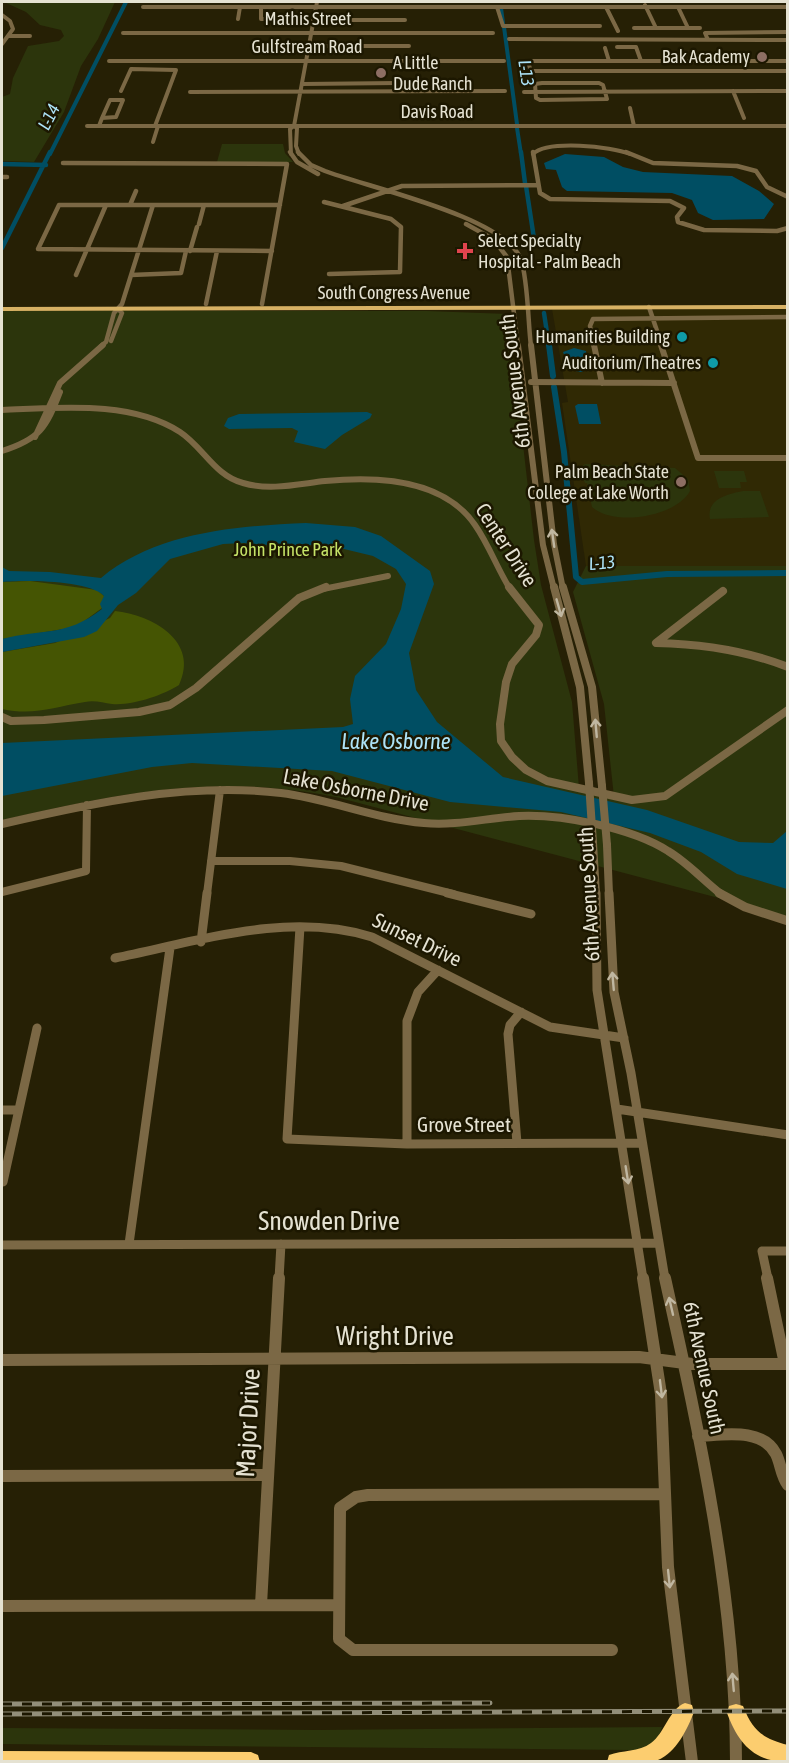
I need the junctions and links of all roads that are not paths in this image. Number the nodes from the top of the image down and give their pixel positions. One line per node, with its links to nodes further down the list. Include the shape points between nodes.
1 (317, 2): 9 (street)
2 (444, 2): 11 (street)
3 (597, 2): 13 (street)
4 (644, 2): 15 (street)
5 (690, 2): 17 (street)
6 (143, 7): 7 (street)
7 (240, 7): 8 (street); 21 (street)
8 (261, 7): 9 (street); 22 (street, via 261,19)
9 (315, 7): 10 (street); 23 (street)
10 (438, 7): 11 (street); 20 (street)
11 (444, 7): 12 (street)
12 (497, 7): 13 (street); 25 (street, via 502,26)
13 (598, 7): 14 (street)
14 (606, 7): 15 (street); 30 (street)
15 (647, 7): 16 (street); 27 (street)
16 (678, 7): 17 (street); 28 (street)
17 (692, 7): 18 (street)
18 (788, 7)
19 (2, 15): 35 (street, via 13,26)
20 (439, 15)
21 (238, 19)
22 (275, 19)
23 (313, 20): 24 (street); 33 (street)
24 (405, 21)
25 (600, 26)
26 (634, 28): 27 (street)
27 (656, 28): 28 (street)
28 (688, 28): 29 (street)
29 (700, 28)
30 (618, 31)
31 (788, 32): 38 (street, via 705,33)
32 (123, 33): 33 (street, Mathis Street)
33 (311, 33): 34 (street, Mathis Street); 42 (street)
34 (493, 33)
35 (10, 36): 36 (street); 40 (street)
36 (30, 36)
37 (509, 39): 38 (street)
38 (708, 40): 39 (street)
39 (788, 40)
40 (2, 44)
41 (269, 46): 42 (street)
42 (308, 46): 43 (street); 47 (street)
43 (409, 46)
44 (617, 47): 50 (street, via 636,47)
45 (605, 48): 49 (street)
46 (109, 61): 47 (street, Gulfstream Road)
47 (306, 61): 48 (street, Gulfstream Road); 56 (street)
48 (504, 61)
49 (609, 61): 50 (street); 53 (street, via 528,61 531,73)
50 (641, 61): 51 (street)
51 (700, 61): 52 (street); 53 (street)
52 (788, 61)
53 (706, 71): 54 (street)
54 (788, 71)
55 (398, 83): 56 (street)
56 (302, 84): 62 (street)
57 (121, 91): 71 (street, via 131,69 176,70)
58 (504, 91): 62 (street)
59 (733, 91): 60 (street); 65 (street); 68 (street)
60 (788, 91)
61 (190, 92): 62 (street)
62 (300, 92): 72 (street)
63 (524, 92): 64 (street)
64 (536, 92): 65 (street); 65 (street, via 536,84 601,84); 65 (street, via 540,100 606,100)
65 (605, 92)
66 (630, 108): 73 (street)
67 (102, 118): 67 (street, via 110,100 123,100 116,117); 70 (street)
68 (744, 118)
69 (87, 126): 70 (street, Davis Road)
70 (99, 126): 71 (street, Davis Road)
71 (157, 126): 72 (street, Davis Road); 75 (street)
72 (294, 126): 73 (street, Davis Road); 79 (street, 6th Avenue South, via 297,149 309,163); 79 (street, 6th Avenue South, via 287,147 300,164 326,177)
73 (634, 126): 74 (street, Davis Road)
74 (788, 126)
75 (153, 142)
76 (63, 163): 86 (street, via 287,164)
77 (538, 185): 79 (street, via 426,184); 80 (street, via 535,150 608,147 653,163 750,169 759,174 767,187); 88 (street, via 542,195 557,200 676,203 684,208 676,217 678,222 699,230)
78 (136, 191): 83 (street)
79 (380, 192): 87 (street); 100 (street, 6th Avenue South, via 465,224 493,239 507,256); 101 (street, 6th Avenue South, via 483,225 508,241 520,260)
80 (788, 197)
81 (324, 202): 87 (street)
82 (106, 205): 83 (street); 89 (street); 89 (street, via 59,205 38,251)
83 (130, 205): 84 (street)
84 (153, 205): 85 (street); 90 (street)
85 (204, 205): 86 (street); 91 (street)
86 (280, 205): 93 (street)
87 (342, 206): 94 (street, via 400,224 401,270 396,274)
88 (788, 228)
89 (86, 251): 90 (street); 95 (street)
90 (139, 251): 91 (street); 96 (street)
91 (188, 251): 92 (street); 96 (street, via 181,273)
92 (217, 251): 93 (street); 98 (street)
93 (272, 251): 102 (street)
94 (329, 274)
95 (76, 275)
96 (131, 275): 104 (street)
97 (2, 304): 104 (main road, South Congress Avenue)
98 (206, 304): 102 (main road, South Congress Avenue); 104 (main road, South Congress Avenue)
99 (788, 304): 101 (main road, South Congress Avenue); 103 (main road, South Congress Avenue)
100 (514, 305): 101 (main road, South Congress Avenue); 102 (main road, South Congress Avenue); 102 (main road, South Congress Avenue); 108 (street, 6th Avenue South)
101 (526, 305): 103 (main road, South Congress Avenue); 109 (street, 6th Avenue South)
102 (262, 306): 104 (main road, South Congress Avenue)
103 (649, 307): 107 (street)
104 (120, 308): 105 (main road, South Congress Avenue); 113 (street, via 122,313 113,338 62,388)
105 (2, 309)
106 (788, 317): 107 (street)
107 (654, 319): 110 (street, via 602,317 590,321); 111 (street)
108 (525, 381): 109 (street); 135 (street, 6th Avenue South, one-way to 135, bridge, via 543,545 580,687 597,904 595,964)
109 (534, 381): 110 (street); 136 (street, 6th Avenue South, one-way to 109, bridge, via 614,992 608,845 592,687 554,544)
110 (602, 381): 111 (street)
111 (673, 381): 115 (street, via 698,458)
112 (2, 410): 113 (street, Center Drive)
113 (50, 410): 114 (street, via 47,426 35,437); 119 (street, Center Drive, via 98,410 162,423 192,442 222,473 248,484 278,487 352,479 400,483 429,489 459,506 491,551 508,587 538,625 536,635 512,664 500,724 501,741 512,757 547,781 632,800 665,796)
114 (2, 451)
115 (788, 458)
116 (388, 576): 120 (street, via 332,585 299,598 196,688 170,705 139,712 44,720 11,721)
117 (723, 591): 118 (street, via 656,643 725,648)
118 (788, 667)
119 (788, 710)
120 (2, 717)
121 (220, 790): 122 (street, Lake Osborne Drive, via 150,794); 124 (street); 127 (street, Lake Osborne Drive, via 301,796 418,823 536,816 564,819 649,842 676,857 739,905)
122 (87, 805): 123 (street, Lake Osborne Drive); 125 (street, via 86,871)
123 (2, 824)
124 (211, 861): 126 (street, via 290,861 341,866); 129 (street)
125 (2, 892)
126 (531, 914)
127 (788, 921)
128 (300, 927): 129 (street, Sunset Drive, via 272,928); 132 (street, Sunset Drive, via 361,932); 145 (street, Grove Street, via 287,1139)
129 (201, 942): 130 (street, Sunset Drive)
130 (170, 948): 131 (street, Sunset Drive); 149 (street)
131 (115, 958)
132 (438, 970): 133 (street, Sunset Drive); 145 (street, via 418,992 407,1021)
133 (521, 1012): 135 (street, Sunset Drive, via 550,1027); 142 (street, via 508,1034)
134 (37, 1028): 139 (street)
135 (605, 1035): 136 (street, Sunset Drive); 137 (street, 6th Avenue South)
136 (624, 1038): 140 (street, 6th Avenue South)
137 (617, 1109): 140 (street); 143 (street, 6th Avenue South)
138 (2, 1110): 139 (street)
139 (19, 1110): 146 (street)
140 (637, 1112): 141 (street); 144 (street, 6th Avenue South)
141 (788, 1135)
142 (517, 1143): 143 (street, Grove Street); 145 (street, Grove Street)
143 (622, 1143): 144 (street, Grove Street); 147 (street, 6th Avenue South, one-way to 147)
144 (642, 1143): 148 (street, 6th Avenue South)
145 (407, 1144)
146 (3, 1182)
147 (637, 1243): 148 (street, Snowden Drive); 150 (street, Snowden Drive); 154 (street, 6th Avenue South)
148 (657, 1243): 156 (street, 6th Avenue South, one-way to 148)
149 (129, 1244): 150 (street, Snowden Drive); 151 (street, Snowden Drive)
150 (281, 1244): 153 (street, Major Drive)
151 (2, 1245)
152 (788, 1251): 157 (street, via 762,1251)
153 (275, 1359): 154 (street, Wright Drive); 155 (street, Wright Drive); 159 (street, Major Drive)
154 (656, 1359): 156 (street, Wright Drive); 162 (street, 6th Avenue South, one-way to 162, via 663,1410)
155 (2, 1360)
156 (684, 1363): 157 (street, Wright Drive); 158 (street, 6th Avenue South)
157 (786, 1364)
158 (698, 1436): 161 (street, via 762,1438 773,1447); 168 (street, 6th Avenue South, one-way to 158, via 718,1549)
159 (268, 1475): 160 (street); 163 (street, Major Drive)
160 (2, 1476)
161 (788, 1485)
162 (665, 1494): 164 (street, via 356,1497 340,1508); 167 (street, 6th Avenue South, one-way to 167, via 668,1567)
163 (261, 1605): 164 (street); 165 (street)
164 (338, 1605): 166 (street, via 339,1638 353,1650)
165 (2, 1606)
166 (612, 1650)
167 (685, 1712): 172 (highway, via 657,1752); 173 (street, 6th Avenue South)
168 (736, 1713): 169 (highway, via 748,1738); 174 (street, 6th Avenue South)
169 (788, 1755)
170 (2, 1761): 171 (highway)
171 (251, 1761)
172 (616, 1761)
173 (692, 1761)
174 (736, 1761)

